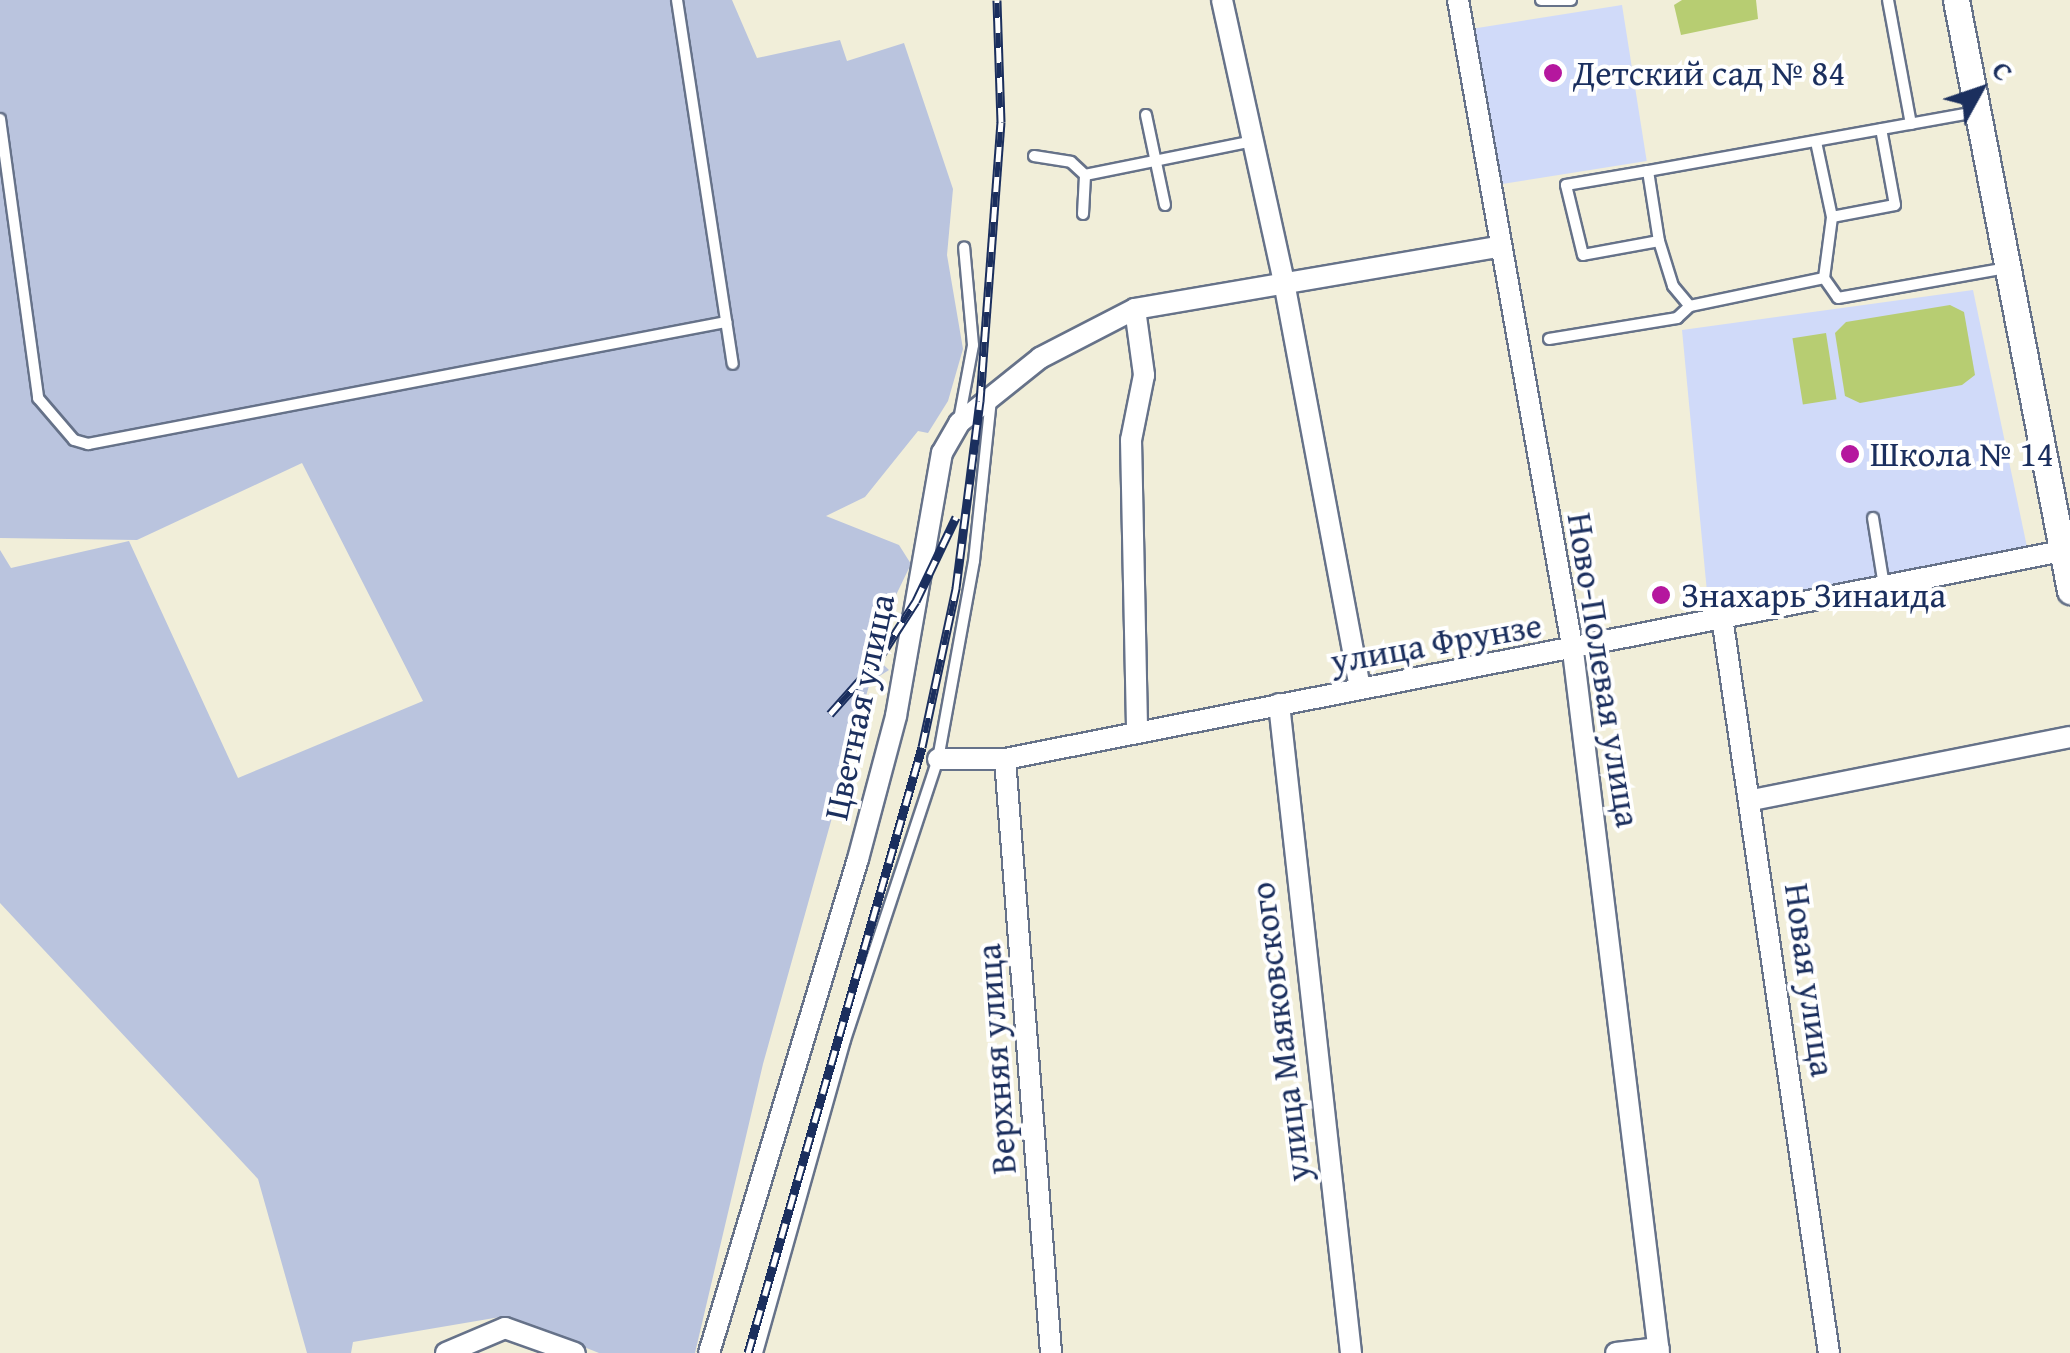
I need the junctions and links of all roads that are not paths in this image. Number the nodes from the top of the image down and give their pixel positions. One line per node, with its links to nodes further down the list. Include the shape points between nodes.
1 (677, 0): 30 (lane)
2 (1222, 0): 13 (street)
3 (1458, 0): 24 (street, Ново-Полевая улица)
4 (1541, 0): 5 (lane)
5 (1571, 0)
6 (1888, 0): 11 (lane)
7 (1956, 0): 8 (street)
8 (1978, 112): 11 (lane); 25 (street)
9 (1146, 115): 16 (lane)
10 (0, 119): 30 (lane, via 38,398 74,440 88,444)
11 (1911, 124): 12 (lane)
12 (1881, 129): 14 (lane); 21 (lane, via 1894,206)
13 (1253, 140): 16 (lane); 27 (street)
14 (1816, 142): 17 (lane); 21 (lane)
15 (1034, 156): 18 (lane, via 1072,162)
16 (1157, 161): 18 (lane); 19 (lane)
17 (1648, 172): 22 (lane); 22 (lane, via 1566,184 1582,255)
18 (1085, 175): 20 (lane)
19 (1166, 205)
20 (1083, 214)
21 (1832, 217): 26 (lane)
22 (1659, 241): 28 (lane, via 1673,286)
23 (964, 247): 34 (lane, via 973,345)
24 (1498, 247): 27 (street); 40 (street, Ново-Полевая улица)
25 (2008, 268): 26 (lane, via 1838,298); 36 (street)
26 (1824, 278): 28 (lane)
27 (1284, 282): 29 (street, Цветная улица); 41 (street)
28 (1690, 306): 31 (lane, via 1677,318)
29 (1136, 309): 33 (street, Цветная улица); 43 (street, via 1144,375 1131,440)
30 (726, 322): 32 (lane)
31 (1548, 339)
32 (733, 364)
33 (992, 391): 34 (street, Цветная улица); 45 (lane, via 974,561)
34 (959, 423): 51 (street, Цветная улица, via 942,454 896,716)
35 (1872, 518): 37 (lane)
36 (2062, 551): 37 (street, улица Фрунзе); 38 (street)
37 (1884, 586): 39 (street, улица Фрунзе)
38 (2070, 591)
39 (1722, 617): 40 (street, улица Фрунзе); 47 (street, Новая улица)
40 (1572, 652): 41 (street, улица Фрунзе); 48 (street, Ново-Полевая улица)
41 (1360, 689): 42 (street, улица Фрунзе)
42 (1279, 704): 43 (street, улица Фрунзе); 54 (street, улица Маяковского)
43 (1137, 732): 46 (street, улица Фрунзе)
44 (2070, 736): 47 (street)
45 (938, 758): 46 (street, улица Фрунзе); 52 (lane, via 845,1040)
46 (1005, 759): 53 (street, Верхняя улица)
47 (1752, 800): 56 (street, Новая улица)
48 (1659, 1350): 55 (street)
49 (446, 1353): 50 (street, via 506,1328)
50 (576, 1353)
51 (709, 1353)
52 (757, 1353)
53 (1051, 1353)
54 (1351, 1353)
55 (1616, 1353)
56 (1829, 1353)

